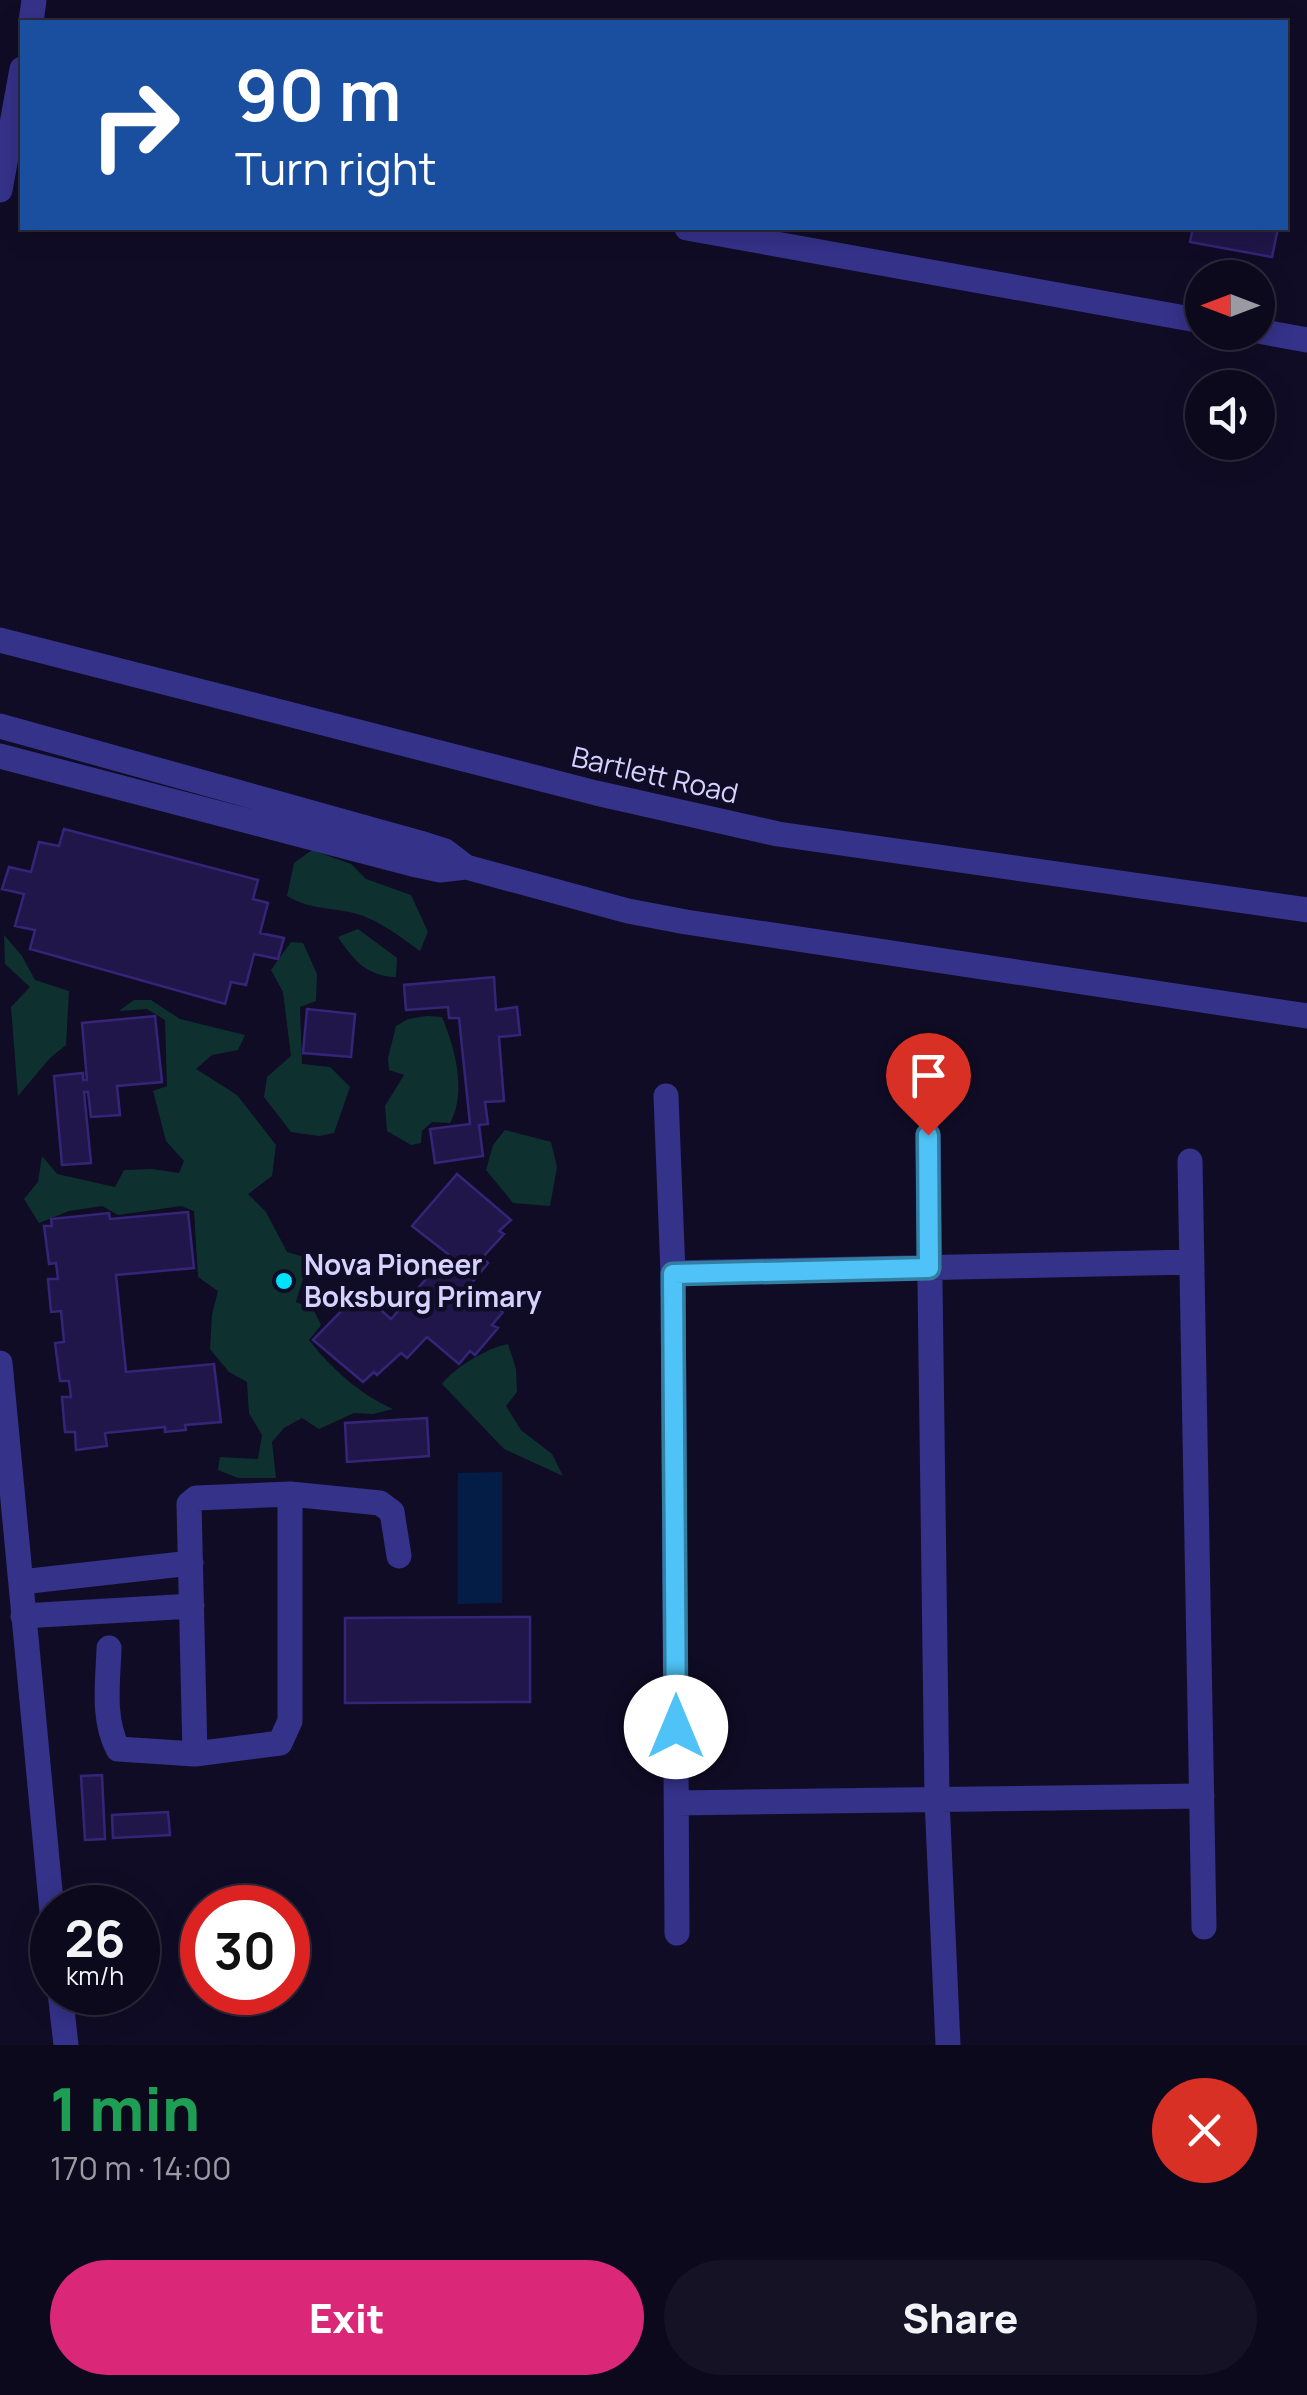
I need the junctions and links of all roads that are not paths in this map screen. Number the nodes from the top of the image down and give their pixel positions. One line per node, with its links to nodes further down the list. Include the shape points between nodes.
1 (20, 76): 2 (street)
2 (13, 105): 3 (street)
3 (0, 190)
4 (698, 230): 5 (street)
5 (1185, 318)
6 (1275, 334): 7 (street)
7 (1307, 340)
8 (0, 640): 12 (street, Bartlett Road, via 778,834)
9 (0, 726): 11 (street, via 420,843)
10 (0, 756): 11 (street, via 412,864)
11 (466, 867): 13 (street, via 666,918)
12 (1307, 910)
13 (1307, 1016)
14 (666, 1096): 19 (street)
15 (928, 1135): 18 (street)
16 (1190, 1160): 17 (street)
17 (1192, 1262): 18 (street); 28 (street)
18 (929, 1268): 19 (street); 29 (street)
19 (673, 1274): 30 (street)
20 (0, 1363): 24 (street)
21 (290, 1494): 22 (street, via 380,1503 392,1512); 23 (street, via 196,1498 190,1504); 27 (street, via 290,1721 280,1743)
22 (399, 1556)
23 (190, 1563): 24 (street); 25 (street)
24 (16, 1596): 25 (street); 31 (street)
25 (192, 1606): 27 (street)
26 (109, 1648): 27 (street, via 107,1705 118,1750)
27 (194, 1754)
28 (1202, 1796): 29 (street); 32 (street)
29 (937, 1799): 30 (street); 36 (street)
30 (677, 1803): 33 (street)
31 (49, 1885)
32 (1204, 1927)
33 (677, 1933)
34 (63, 2015): 35 (street)
35 (66, 2045)
36 (948, 2045)

